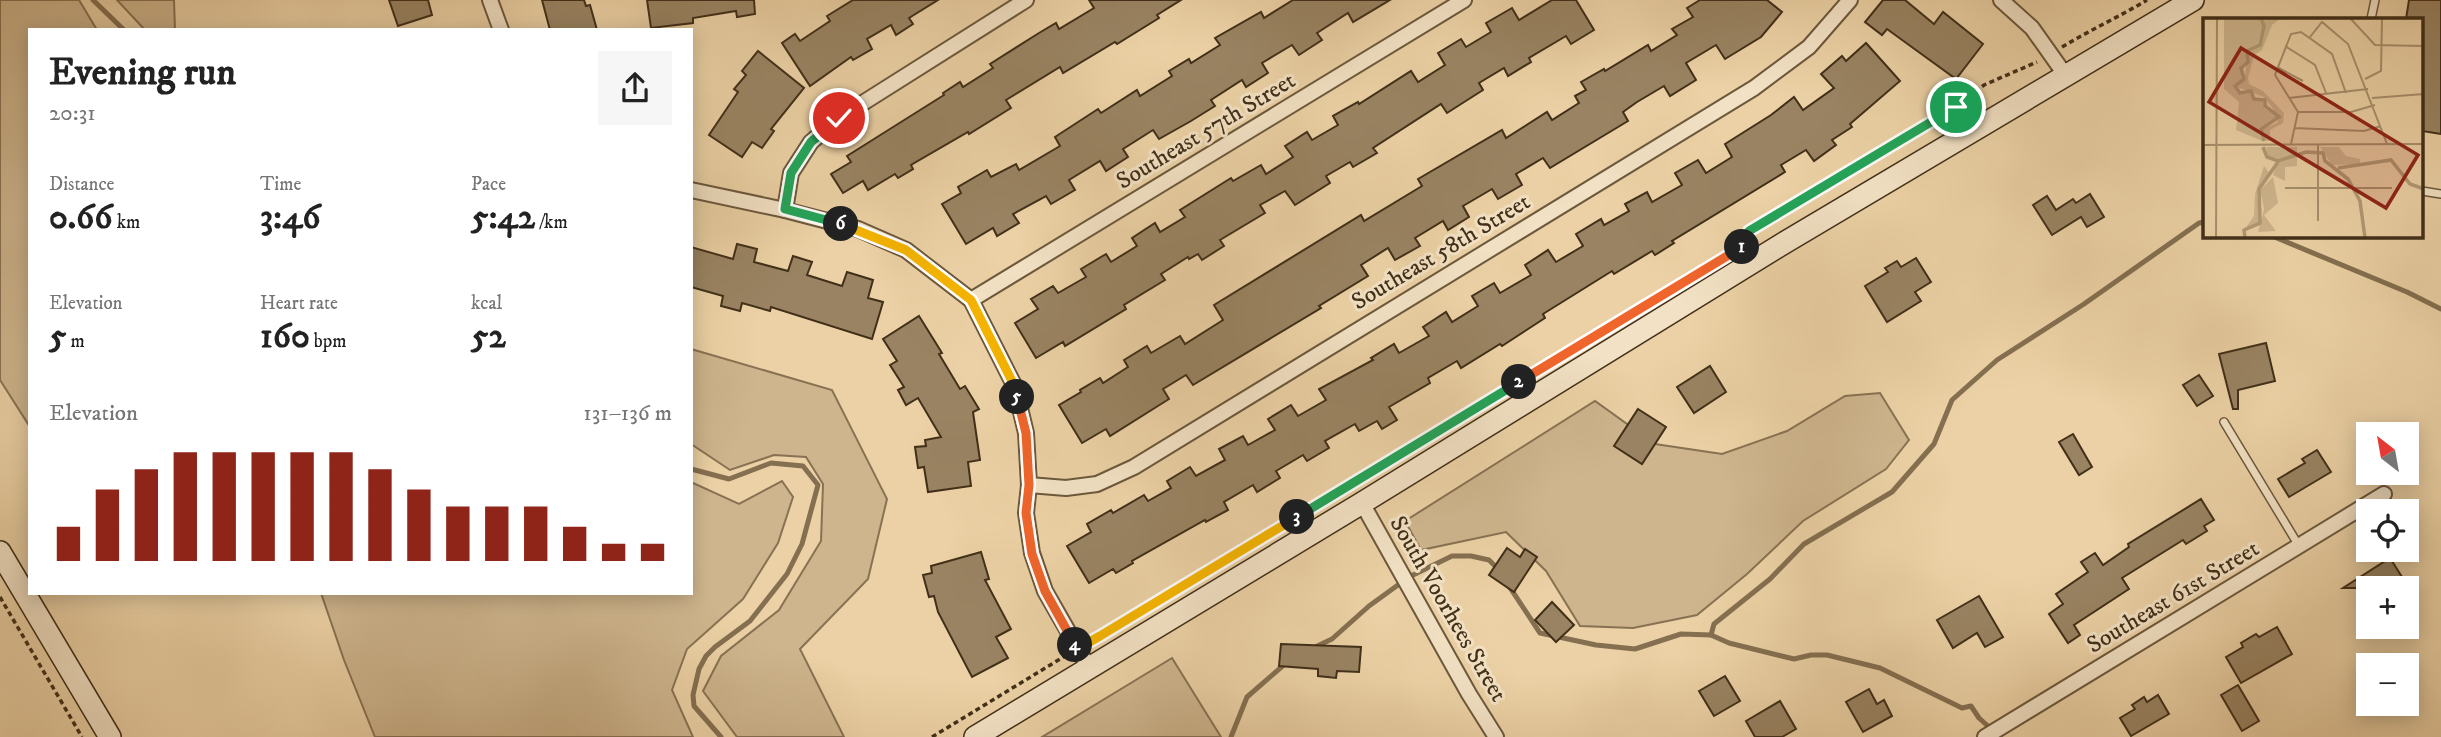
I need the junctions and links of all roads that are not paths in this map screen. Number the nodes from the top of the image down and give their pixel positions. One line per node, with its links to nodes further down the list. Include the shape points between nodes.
1 (490, 0): 9 (street)
2 (1026, 0): 12 (street, via 839,118 811,142 791,173)
3 (1464, 0): 13 (street, Southeast 57th Street)
4 (1850, 0): 15 (street, Southeast 58th Street, via 1809,47 1754,88 1134,467 1097,484 1066,488)
5 (2001, 0): 10 (street, via 2032,28)
6 (2193, 0): 10 (main road)
7 (2375, 0): 8 (lane)
8 (2371, 18)
9 (500, 28)
10 (2066, 76): 17 (main road)
11 (693, 190): 12 (street)
12 (785, 209): 13 (street, via 858,229 906,250)
13 (971, 300): 15 (street, via 1015,387 1026,433)
14 (2224, 422): 18 (lane)
15 (1029, 485): 20 (street, via 1026,513 1032,554 1045,591)
16 (2384, 494): 18 (street, Southeast 61st Street)
17 (1362, 503): 20 (main road); 23 (street, South Voorhees Street)
18 (2299, 546): 24 (street, Southeast 61st Street)
19 (0, 552): 21 (main road)
20 (1089, 668): 22 (main road)
21 (110, 737)
22 (975, 737)
23 (1496, 737)
24 (1985, 737)

